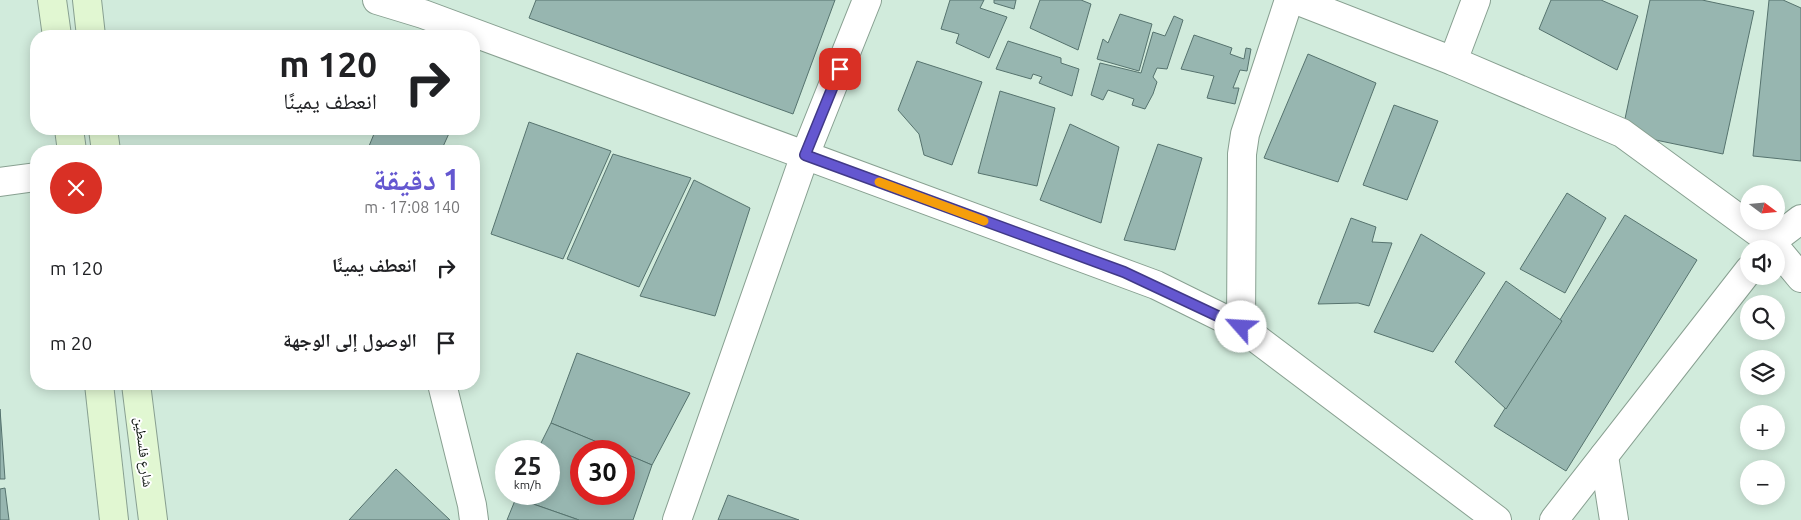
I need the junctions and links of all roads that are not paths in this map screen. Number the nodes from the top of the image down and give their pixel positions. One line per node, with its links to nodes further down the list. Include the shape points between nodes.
1 (52, 0): 8 (street)
2 (87, 0): 9 (street)
3 (377, 0): 10 (street)
4 (867, 0): 13 (street)
5 (1289, 0): 22 (street, via 1243,144 1240,175)
6 (1296, 0): 12 (street)
7 (1476, 0): 12 (street)
8 (56, 30)
9 (90, 30)
10 (466, 30)
11 (480, 35): 13 (street)
12 (1453, 61): 17 (street, via 1622,133)
13 (805, 155): 22 (street, via 1124,272); 30 (street)
14 (30, 178): 15 (street)
15 (0, 182)
16 (1801, 219): 18 (street)
17 (1761, 240)
18 (1774, 240)
19 (1785, 262): 20 (street)
20 (1801, 278)
21 (1740, 282): 26 (street)
22 (1241, 327): 31 (street)
23 (99, 390): 27 (street)
24 (137, 390): 28 (street, شارع فلسطين)
25 (443, 390): 29 (street)
26 (1604, 456): 32 (street); 33 (street)
27 (114, 520)
28 (153, 520)
29 (474, 520)
30 (677, 520)
31 (1496, 520)
32 (1554, 520)
33 (1614, 520)

